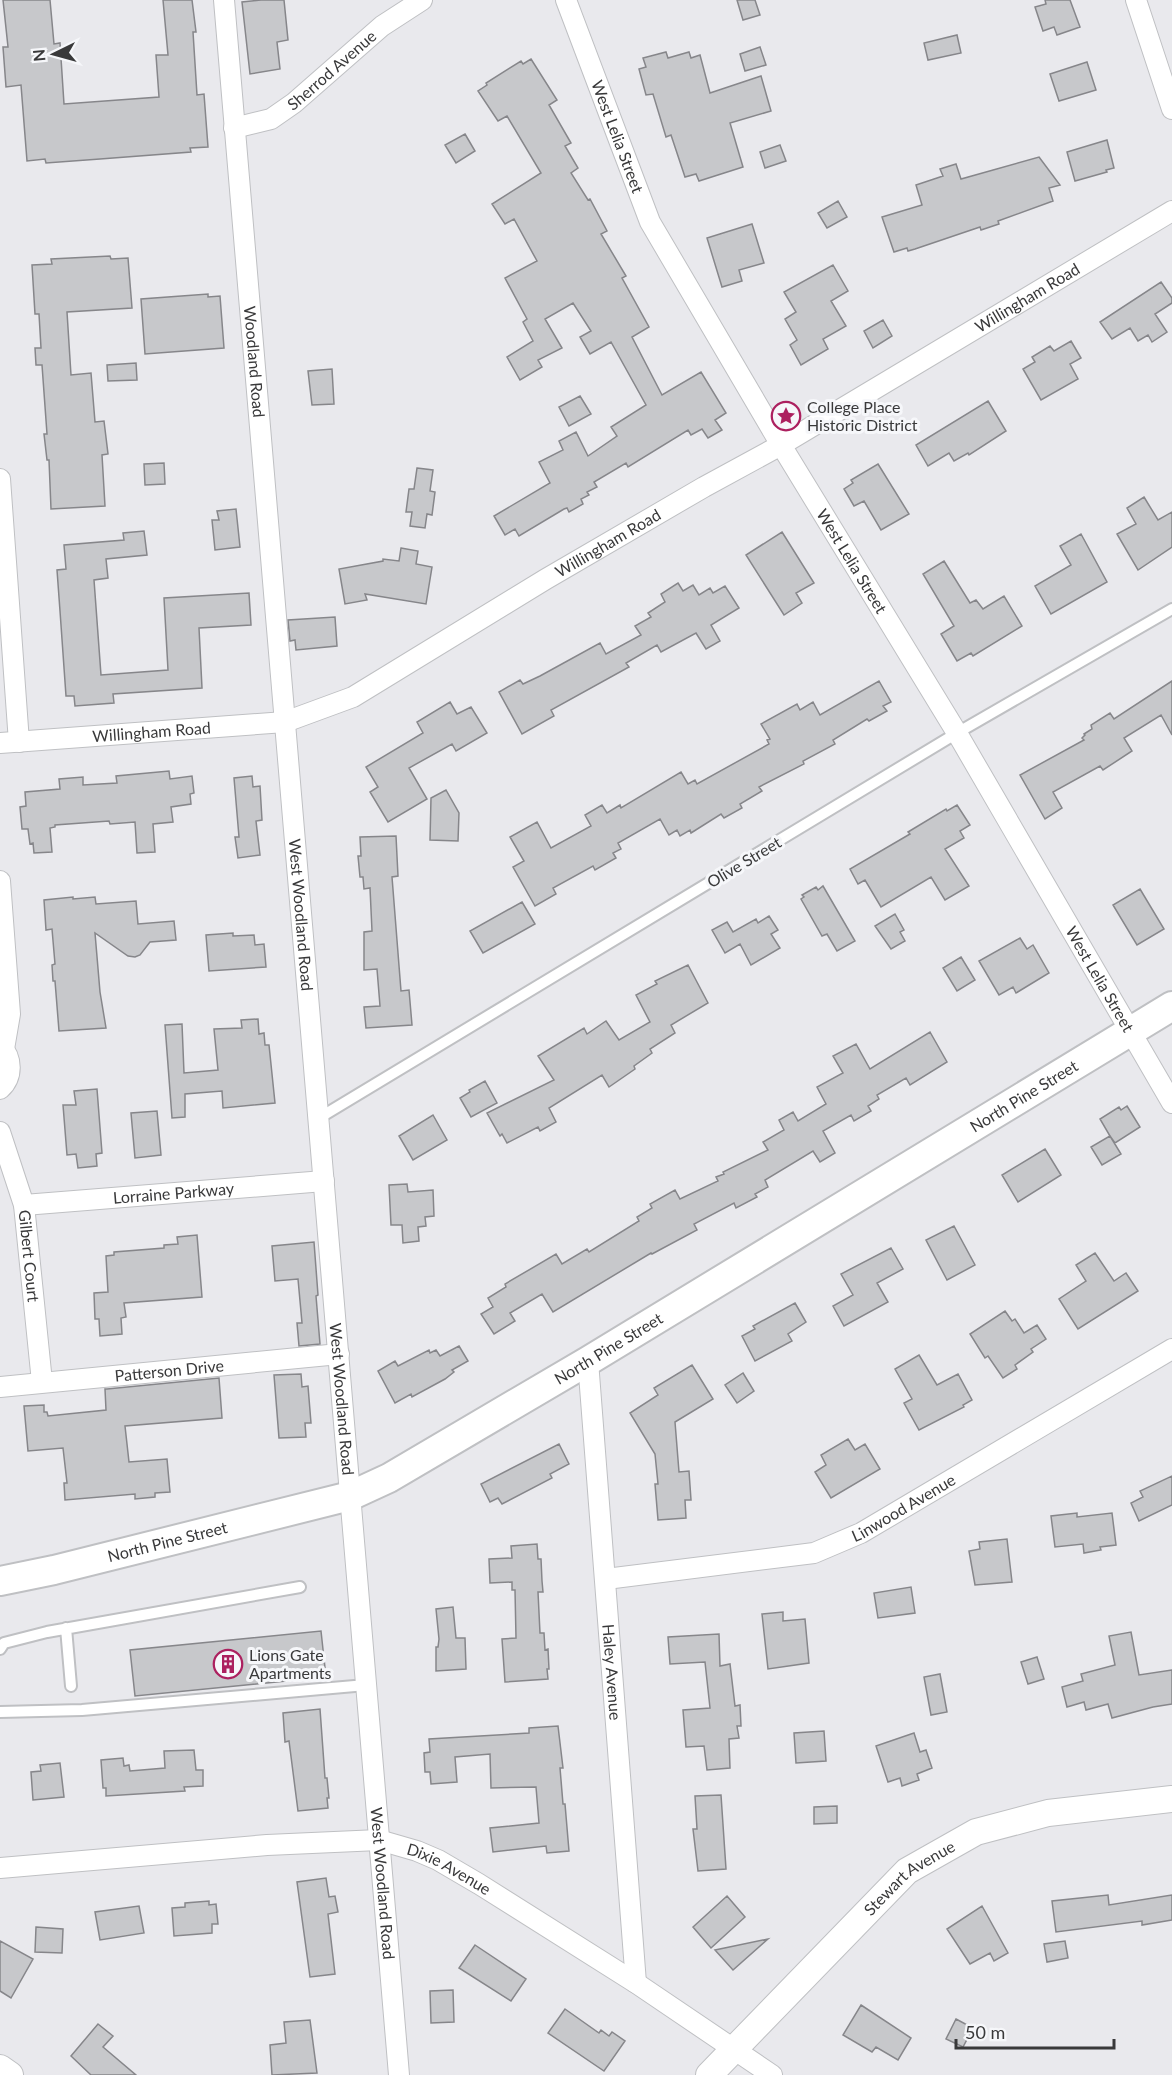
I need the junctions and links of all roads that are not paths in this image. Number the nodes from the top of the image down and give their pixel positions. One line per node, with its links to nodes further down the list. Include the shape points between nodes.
1 (224, 0): 6 (street, Woodland Road)
2 (422, 0): 6 (street, Sherrod Avenue, via 382,26 272,118)
3 (566, 0): 8 (street, West Lelia Street, via 650,222)
4 (1136, 0): 5 (street)
5 (1172, 110)
6 (234, 128): 11 (street, Woodland Road)
7 (1172, 211): 8 (street, Willingham Road)
8 (781, 445): 11 (street, Willingham Road, via 546,579 353,698); 12 (street, West Lelia Street)
9 (0, 479): 13 (street)
10 (1172, 609): 12 (lane, Olive Street)
11 (285, 722): 13 (street, Willingham Road); 21 (street, West Woodland Road)
12 (957, 733): 17 (street, West Lelia Street); 21 (lane, Olive Street)
13 (10, 742)
14 (0, 881): 15 (street)
15 (0, 887): 18 (street, via 10,1014)
16 (1172, 1006): 17 (main road, North Pine Street)
17 (1130, 1031): 20 (street, West Lelia Street); 27 (main road, North Pine Street)
18 (2, 1047): 19 (street, via 10,1067 9,1077)
19 (0, 1089)
20 (1172, 1103)
21 (319, 1118): 23 (street, West Woodland Road)
22 (0, 1132): 24 (street, Gilbert Court)
23 (324, 1181): 24 (street, Lorraine Parkway); 26 (street, West Woodland Road)
24 (24, 1205): 28 (street, Gilbert Court)
25 (1172, 1349): 31 (street, Linwood Avenue, via 861,1533 814,1553)
26 (339, 1354): 28 (street, Patterson Drive); 30 (street, West Woodland Road)
27 (588, 1361): 30 (main road, North Pine Street, via 389,1479); 31 (street, Haley Avenue)
28 (42, 1382): 29 (street, Patterson Drive)
29 (0, 1387)
30 (350, 1496): 32 (main road, North Pine Street); 37 (street, West Woodland Road)
31 (606, 1579): 42 (street, Haley Avenue)
32 (0, 1581)
33 (300, 1587): 34 (lane)
34 (66, 1628): 35 (lane, via 4,1643); 36 (lane)
35 (0, 1649)
36 (71, 1686)
37 (366, 1686): 38 (lane, via 82,1710); 40 (street, West Woodland Road)
38 (0, 1712)
39 (1172, 1799): 43 (street, Stewart Avenue, via 1048,1813 976,1832 906,1871)
40 (379, 1840): 41 (street, Dixie Avenue, via 267,1845); 42 (street, Dixie Avenue, via 438,1860); 46 (street, West Woodland Road)
41 (0, 1868)
42 (636, 1983): 43 (street, Dixie Avenue)
43 (735, 2049): 47 (street, Stewart Avenue); 48 (street, Dixie Avenue)
44 (0, 2068): 45 (street)
45 (10, 2075)
46 (399, 2075)
47 (709, 2075)
48 (772, 2075)

